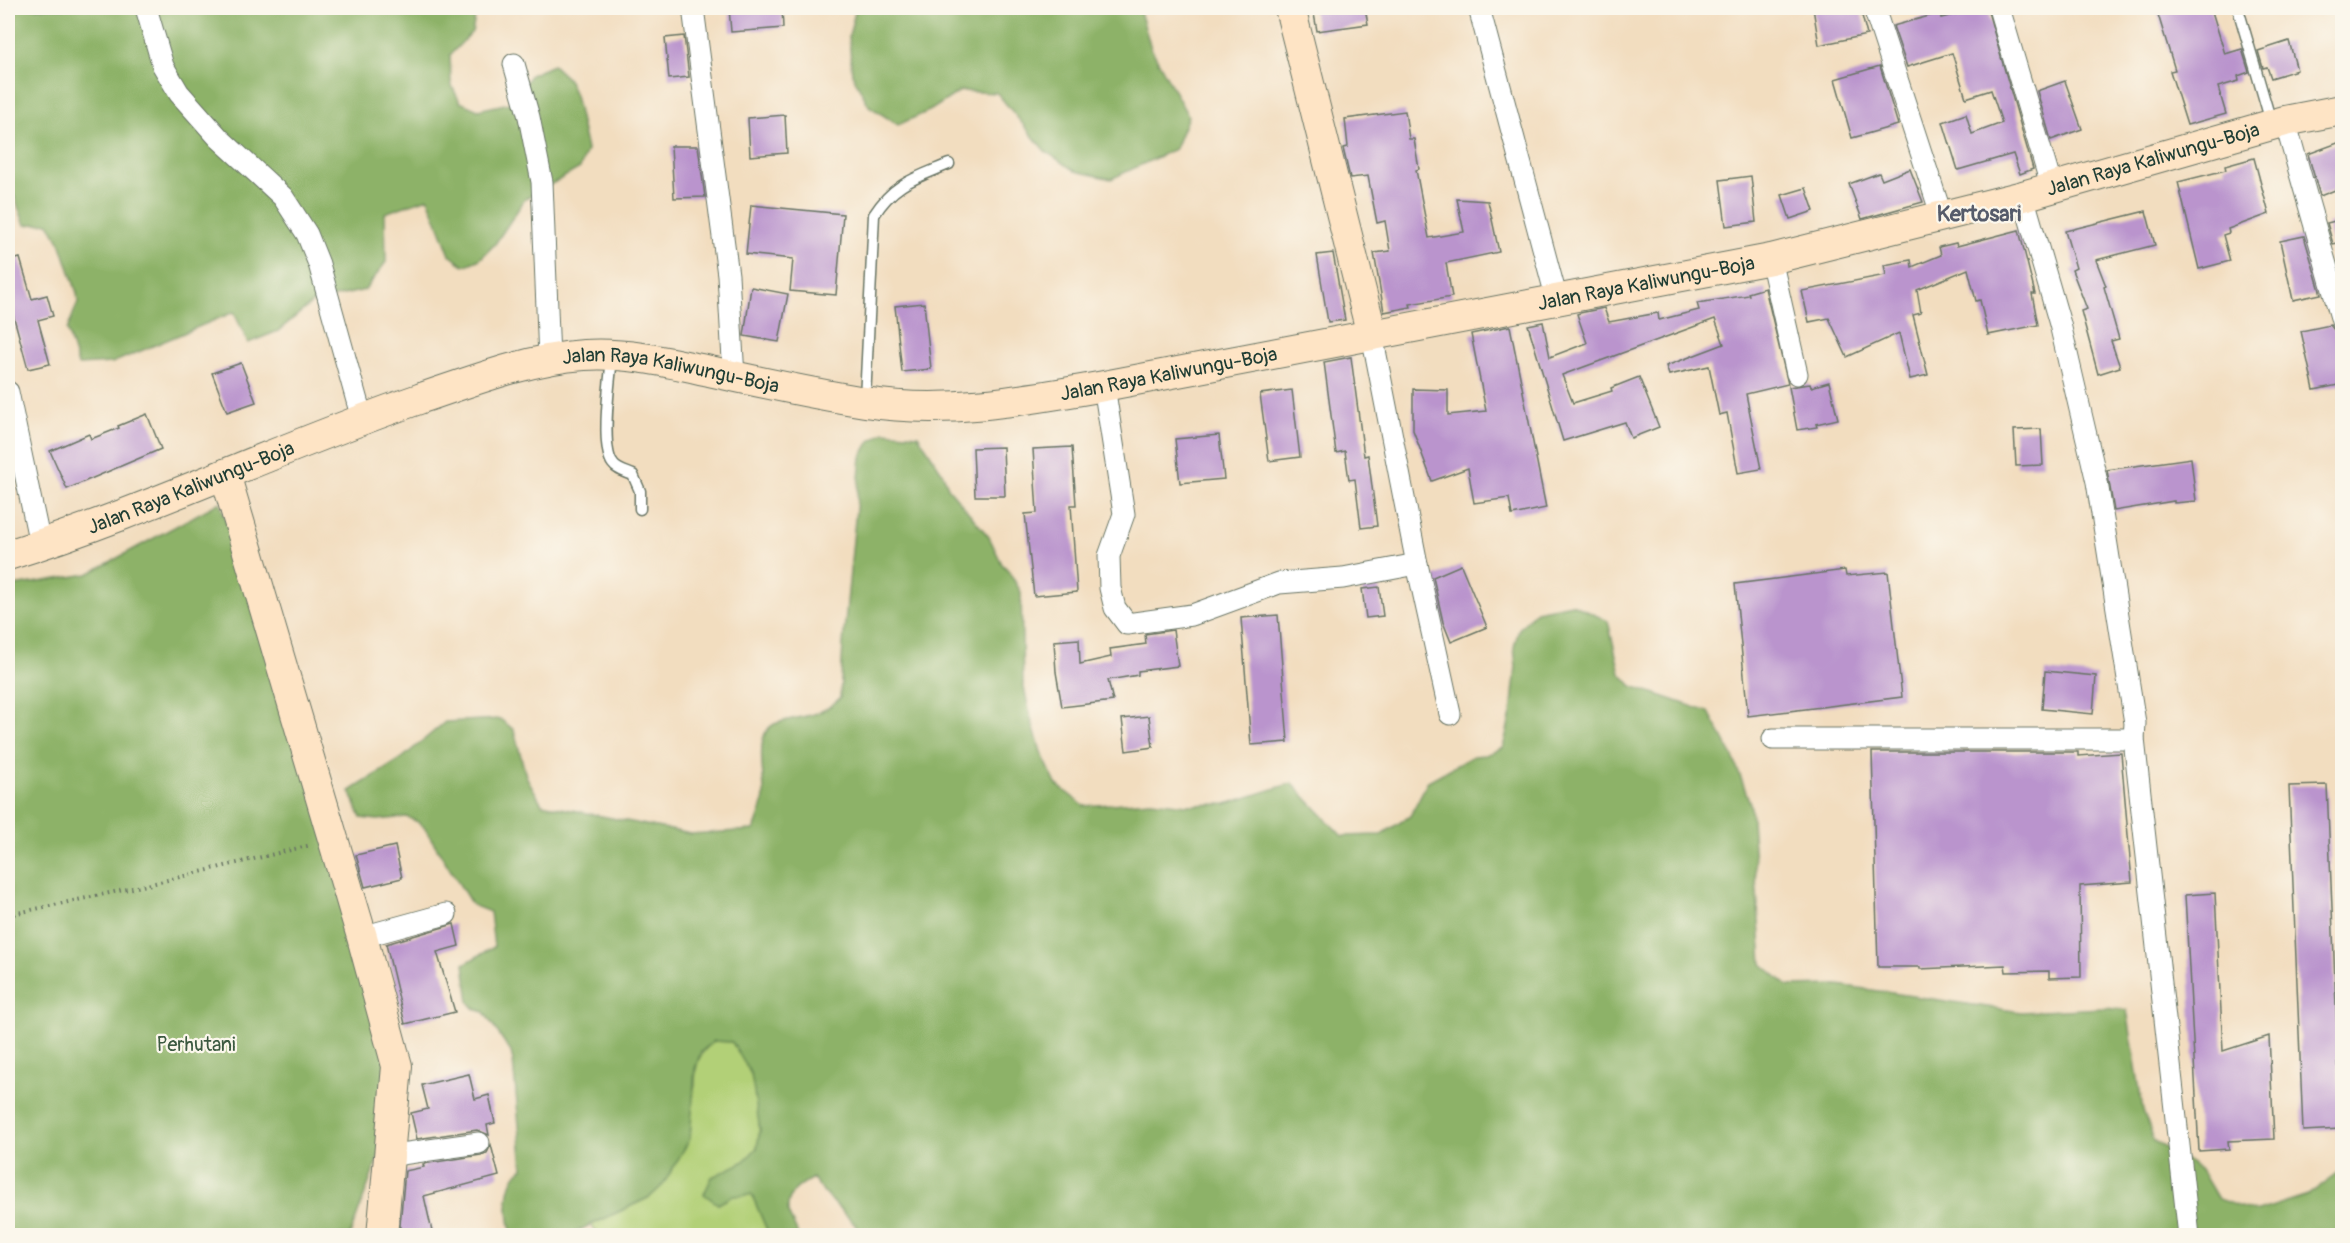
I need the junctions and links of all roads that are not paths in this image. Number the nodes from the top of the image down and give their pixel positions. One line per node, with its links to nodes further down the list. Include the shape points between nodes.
1 (146, 8): 26 (street, via 163,66 179,93 219,138 283,197 307,234)
2 (693, 8): 22 (street, via 728,275)
3 (1290, 8): 18 (main road)
4 (1479, 8): 16 (street)
5 (1874, 8): 14 (street)
6 (1999, 8): 12 (street)
7 (2239, 12): 10 (lane)
8 (514, 64): 20 (street, via 542,182)
9 (2343, 110): 10 (main road, Jalan Raya Kaliwungu-Boja)
10 (2279, 123): 12 (main road, Jalan Raya Kaliwungu-Boja); 17 (street)
11 (949, 164): 25 (lane, via 899,185 885,197 874,215)
12 (2052, 188): 13 (main road, Jalan Raya Kaliwungu-Boja)
13 (2023, 196): 14 (main road, Jalan Raya Kaliwungu-Boja); 34 (street, via 2060,324 2097,482 2135,723)
14 (1942, 217): 15 (main road, Jalan Raya Kaliwungu-Boja)
15 (1771, 259): 16 (main road, Jalan Raya Kaliwungu-Boja); 21 (street)
16 (1557, 300): 18 (main road, Jalan Raya Kaliwungu-Boja)
17 (2343, 321)
18 (1372, 335): 23 (main road, Jalan Raya Kaliwungu-Boja); 31 (street)
19 (612, 355): 20 (main road, Jalan Raya Kaliwungu-Boja); 22 (main road, Jalan Raya Kaliwungu-Boja, via 658,360); 28 (lane, via 606,414 610,460 633,475 640,490)
20 (549, 358): 26 (main road, Jalan Raya Kaliwungu-Boja)
21 (1797, 374)
22 (734, 377): 25 (main road, Jalan Raya Kaliwungu-Boja)
23 (1104, 386): 25 (main road, Jalan Raya Kaliwungu-Boja, via 945,408); 31 (street, via 1124,514 1109,556 1110,588 1115,608 1127,624 1192,615 1279,583 1342,578)
24 (8, 392): 29 (street)
25 (864, 402)
26 (362, 419): 27 (main road, Jalan Raya Kaliwungu-Boja)
27 (225, 474): 29 (main road, Jalan Raya Kaliwungu-Boja); 36 (main road)
28 (640, 509)
29 (40, 544): 30 (main road, Jalan Raya Kaliwungu-Boja)
30 (8, 555)
31 (1417, 564): 32 (street)
32 (1450, 714)
33 (1773, 739): 34 (street)
34 (2134, 739): 40 (street)
35 (446, 914): 36 (street)
36 (362, 937): 38 (main road, via 396,1066 395,1108)
37 (479, 1143): 38 (street)
38 (387, 1156): 39 (main road)
39 (382, 1236)
40 (2189, 1236)

